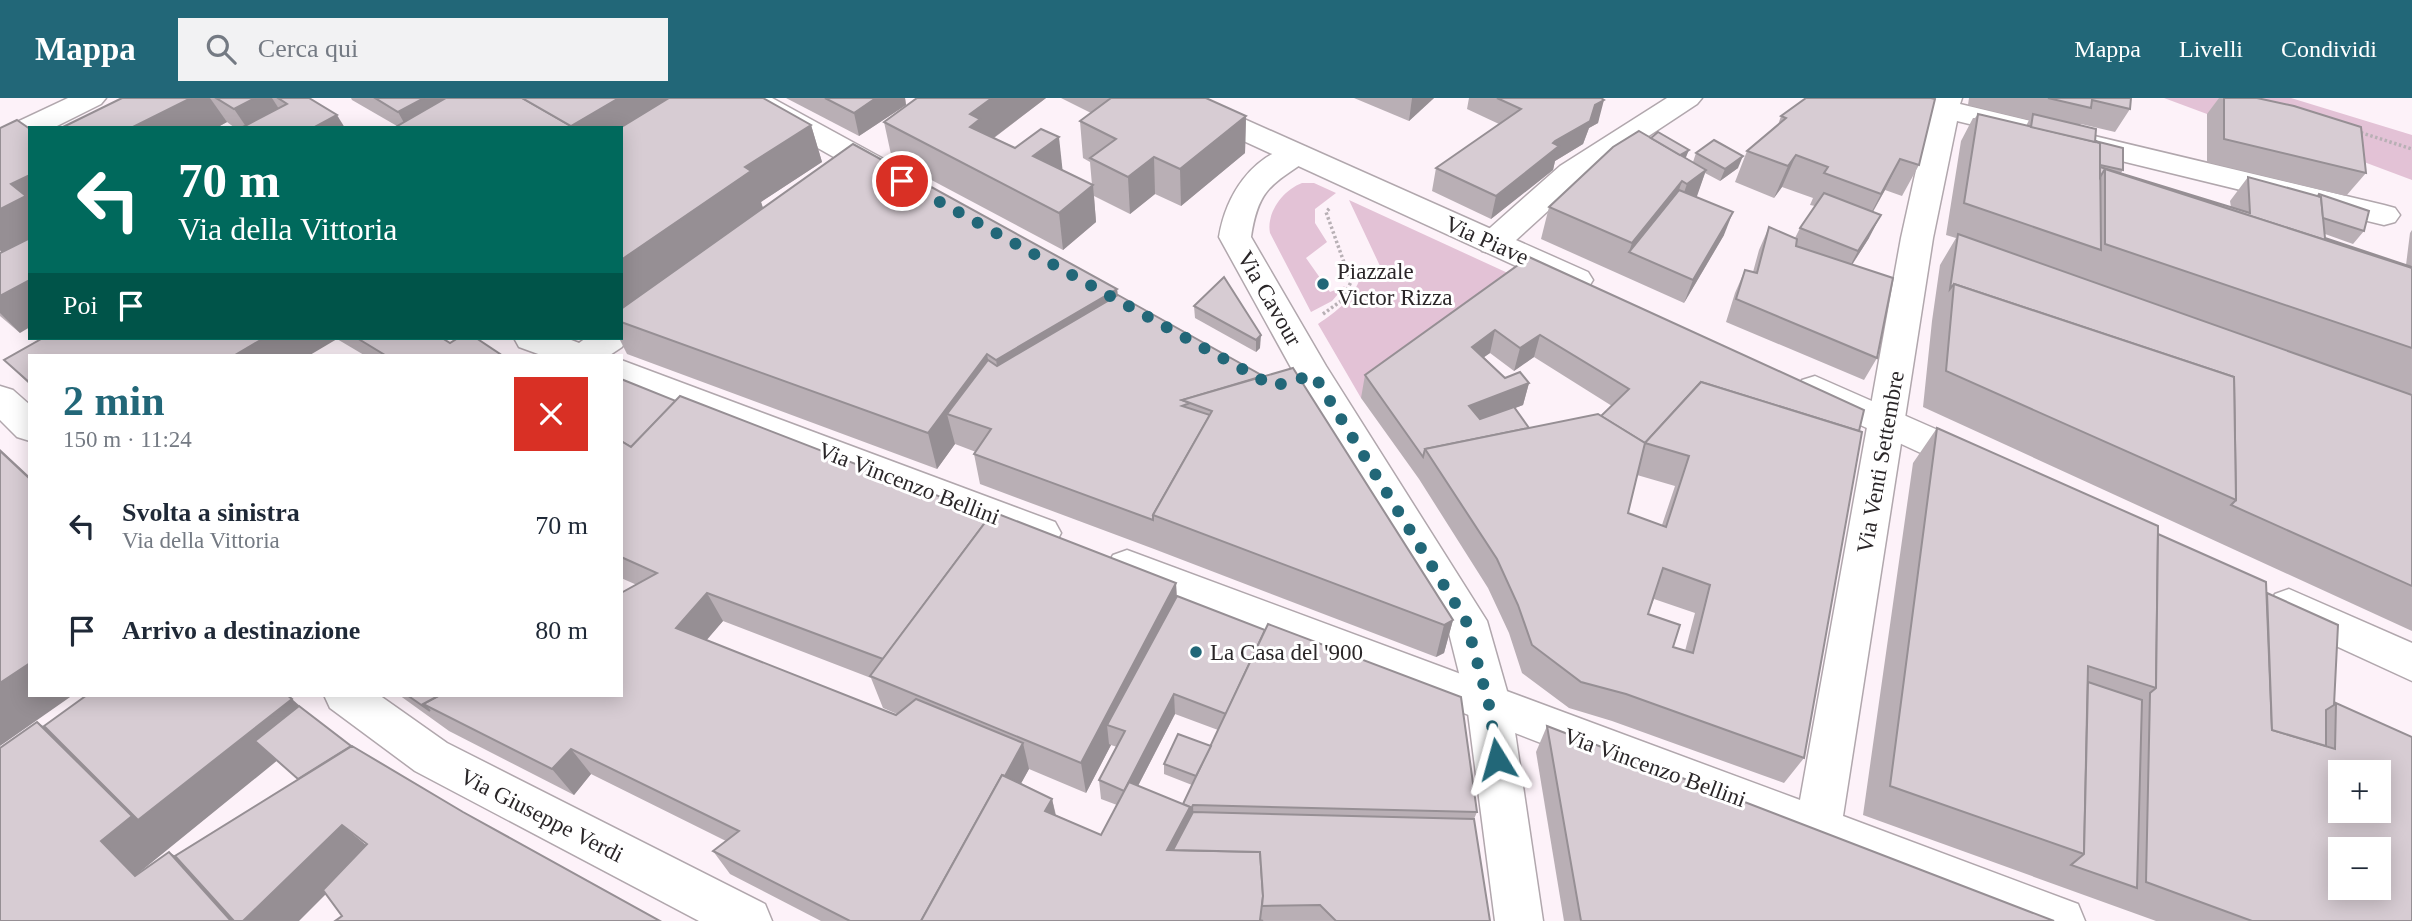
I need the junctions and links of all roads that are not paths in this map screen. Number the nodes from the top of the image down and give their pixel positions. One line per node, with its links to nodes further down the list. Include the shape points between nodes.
1 (90, 98): 6 (street)
2 (750, 98): 10 (street)
3 (1172, 98): 9 (street, Via Piave)
4 (1688, 98): 12 (street, via 1571,173)
5 (1946, 103): 11 (street); 21 (street, Via Venti Settembre, via 1930,243)
6 (33, 126)
7 (28, 128): 8 (street)
8 (0, 142)
9 (1295, 154): 12 (street, Via Piave); 27 (street, Via Cavour, via 1249,187 1235,237 1286,328 1297,380 1466,621)
10 (915, 188)
11 (2384, 215)
12 (1493, 243): 13 (street, Via Piave)
13 (1608, 295)
14 (536, 340): 16 (street)
15 (607, 340): 17 (street)
16 (573, 354)
17 (587, 354)
18 (623, 374): 27 (street, Via Vincenzo Bellini)
19 (1786, 376): 21 (street)
20 (7, 387): 22 (street)
21 (1887, 422): 23 (street); 28 (street, Via Venti Settembre)
22 (28, 423)
23 (2011, 478)
24 (2261, 593): 25 (street)
25 (2412, 663)
26 (348, 697): 29 (street, Via Giuseppe Verdi, via 431,757)
27 (1489, 705): 28 (street, Via Vincenzo Bellini); 30 (street, Via Cavour)
28 (1818, 827): 31 (street, Via Vincenzo Bellini)
29 (748, 921)
30 (1519, 921)
31 (2061, 921)

